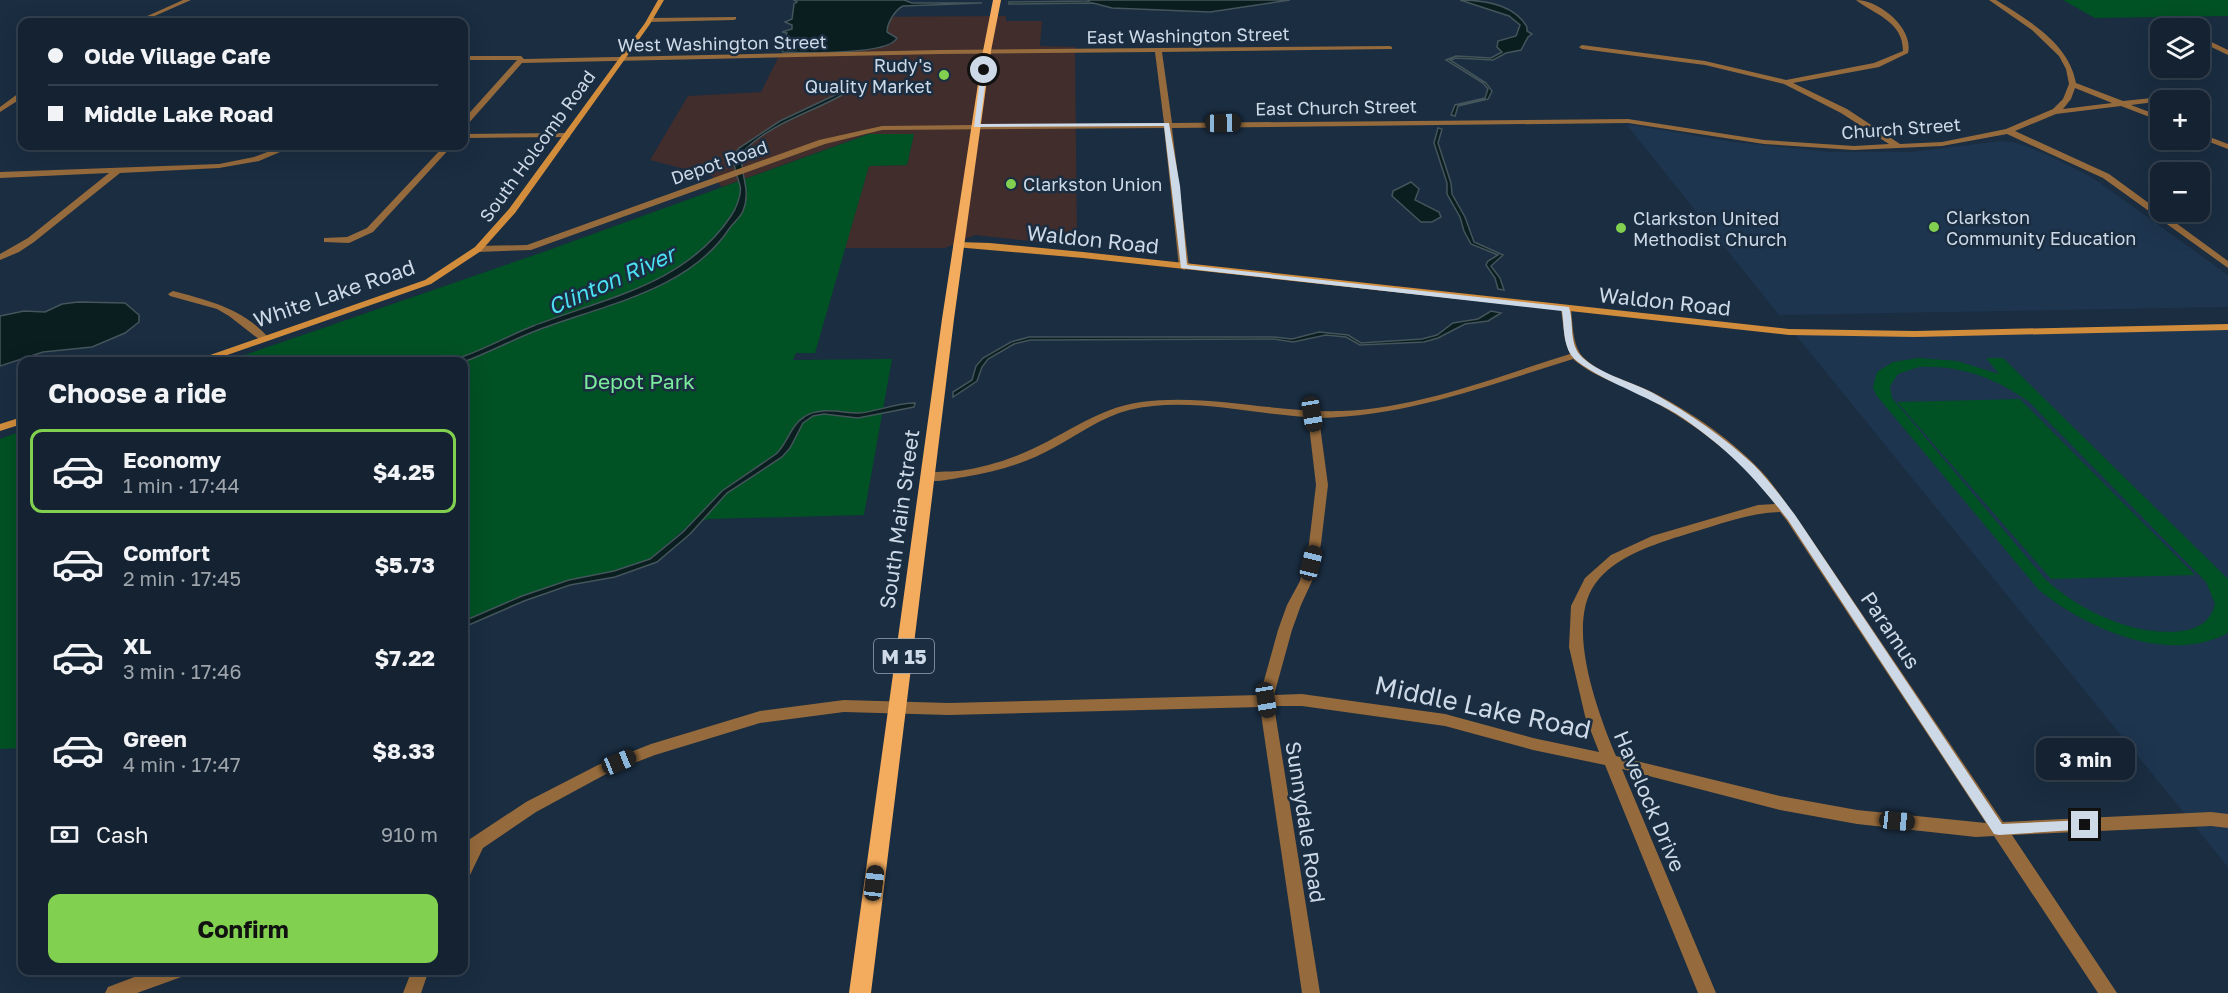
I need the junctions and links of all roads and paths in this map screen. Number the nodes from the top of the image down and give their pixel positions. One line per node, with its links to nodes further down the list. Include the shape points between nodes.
1 (166, 0): 7 (street)
2 (188, 0): 7 (street)
3 (661, 0): 10 (street, South Holcomb Road)
4 (997, 0): 17 (main road, M 15)
5 (1859, 0): 22 (street, via 1898,25 1905,34 1906,52 1876,65)
6 (1992, 0): 23 (street, via 2054,47 2073,75)
7 (180, 3): 8 (street)
8 (146, 18)
9 (734, 18): 10 (street)
10 (650, 20): 20 (street, South Holcomb Road)
11 (2210, 42): 12 (street)
12 (2228, 42)
13 (2210, 43): 18 (street)
14 (1582, 47): 22 (street, via 1704,63)
15 (1390, 48): 16 (street, East Washington Street)
16 (1158, 50): 17 (street, East Washington Street); 32 (street)
17 (987, 51): 20 (street, West Washington Street); 33 (main road, South Main Street / M 15)
18 (2228, 53)
19 (468, 58): 21 (street, West Washington Street, via 521,58)
20 (620, 60): 21 (street, West Washington Street); 35 (street, South Holcomb Road)
21 (520, 61): 30 (street)
22 (1786, 82): 38 (street, via 1844,111)
23 (2072, 84): 26 (street); 28 (street, via 2071,93)
24 (18, 99): 27 (street)
25 (2150, 101): 26 (street, Church Street)
26 (2125, 104): 28 (street, Church Street); 29 (street)
27 (0, 110)
28 (2054, 112): 34 (street, Church Street)
29 (2150, 115)
30 (468, 119)
31 (1623, 121): 32 (street, East Church Street); 38 (street, Church Street, via 1788,144)
32 (1167, 124): 33 (street, East Church Street); 49 (street)
33 (976, 126): 45 (main road, South Main Street / M 15); 46 (street, Depot Road, via 882,128 841,136 528,248)
34 (2008, 131): 38 (street, Church Street, via 1942,144); 48 (street, via 2106,176)
35 (567, 135): 36 (street); 46 (street, South Holcomb Road, via 512,211)
36 (468, 136)
37 (2210, 140): 39 (street)
38 (1898, 146)
39 (2228, 147)
40 (280, 150): 42 (street, via 236,163)
41 (444, 150): 44 (street, via 370,230 349,240)
42 (118, 170): 43 (street); 47 (street, via 31,240)
43 (0, 175)
44 (327, 240)
45 (958, 245): 49 (street, Waldon Road); 59 (main road, South Main Street / M 15)
46 (478, 249): 53 (street, White Lake Road, via 429,282)
47 (0, 257)
48 (2228, 265)
49 (1184, 267): 51 (street, Waldon Road)
50 (173, 294): 53 (street, via 220,307)
51 (1566, 309): 52 (street, Waldon Road, via 1790,332 1856,334); 54 (street, via 1570,344)
52 (2228, 327)
53 (264, 338): 55 (street, White Lake Road)
54 (1576, 355): 56 (street, via 1420,402 1344,414); 60 (street, Paramus, via 1587,365 1647,393 1708,432 1751,468)
55 (209, 357)
56 (1312, 414): 59 (street, via 1198,403 1141,405 1118,409 1090,421 1048,446 1010,462 969,473); 61 (street, Sunnydale Road, via 1322,485 1315,544)
57 (18, 421): 58 (street)
58 (0, 428)
59 (927, 477): 62 (main road, South Main Street / M 15)
60 (1784, 508): 63 (street, Havelock Drive, via 1758,509 1656,539 1615,558 1590,581 1578,606 1576,648 1592,716); 65 (street, Paramus)
61 (1266, 700): 62 (street, Middle Lake Road); 63 (street, Middle Lake Road, via 1302,700 1402,712); 72 (street, Sunnydale Road)
62 (897, 707): 66 (street, Middle Lake Road, via 844,706 760,717 651,750 603,769 531,807); 71 (main road, South Main Street / M 15)
63 (1609, 760): 65 (street, Middle Lake Road, via 1780,803 1857,817 1976,831); 73 (street, Havelock Drive)
64 (2228, 821): 65 (street, Middle Lake Road)
65 (1999, 830): 74 (street, Paramus)
66 (470, 847)
67 (164, 975): 69 (street)
68 (419, 975): 70 (street)
69 (114, 993)
70 (412, 993)
71 (860, 993)
72 (1311, 993)
73 (1707, 993)
74 (2108, 993)

